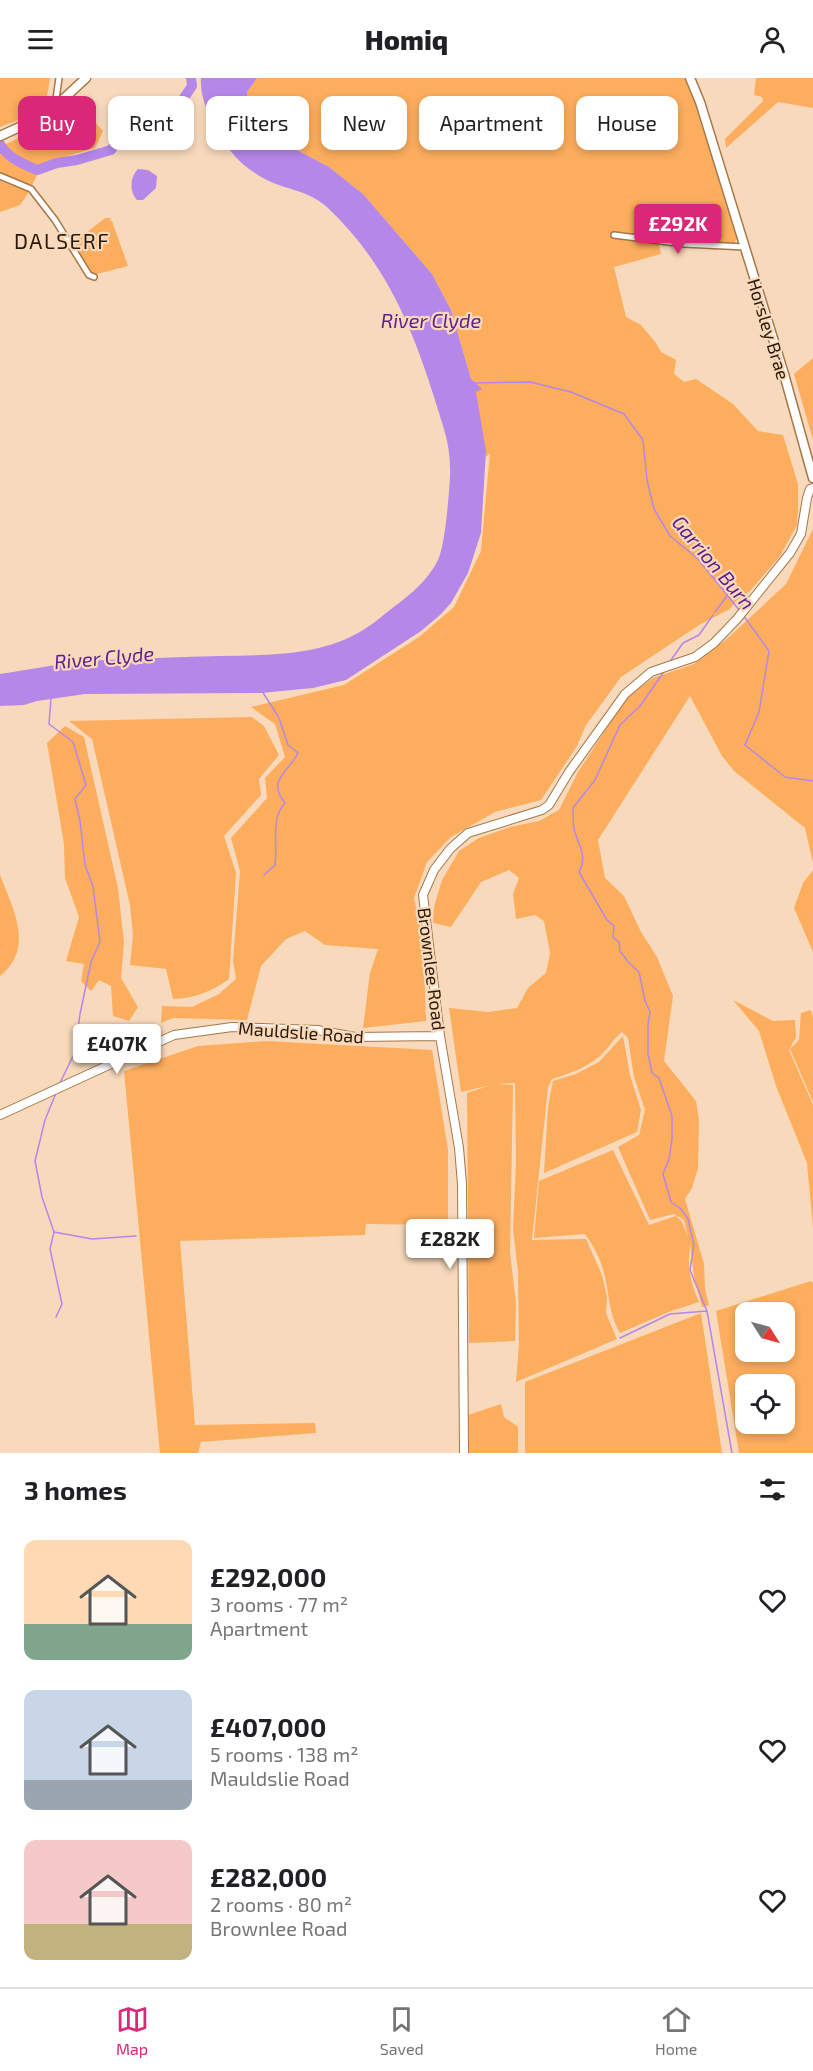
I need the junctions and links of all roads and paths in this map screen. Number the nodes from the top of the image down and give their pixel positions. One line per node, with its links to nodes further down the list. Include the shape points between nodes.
1 (59, 78): 4 (street)
2 (86, 78): 5 (main road)
3 (690, 78): 10 (main road, Horsley Brae)
4 (57, 96)
5 (68, 96)
6 (18, 128): 7 (main road)
7 (2, 135)
8 (0, 176): 11 (street, via 31,189)
9 (614, 234): 10 (street)
10 (745, 248): 12 (main road, Horsley Brae)
11 (94, 277)
12 (813, 478)
13 (813, 488): 14 (main road, Brownlee Road, via 807,498 801,534 778,570 714,643 695,657 651,672 625,694 549,805 468,833 434,870 423,895)
14 (440, 1036): 15 (main road, Mauldslie Road, via 355,1037 317,1030 232,1027 174,1035); 16 (main road, Brownlee Road, via 462,1185)
15 (0, 1115)
16 (464, 1453)

